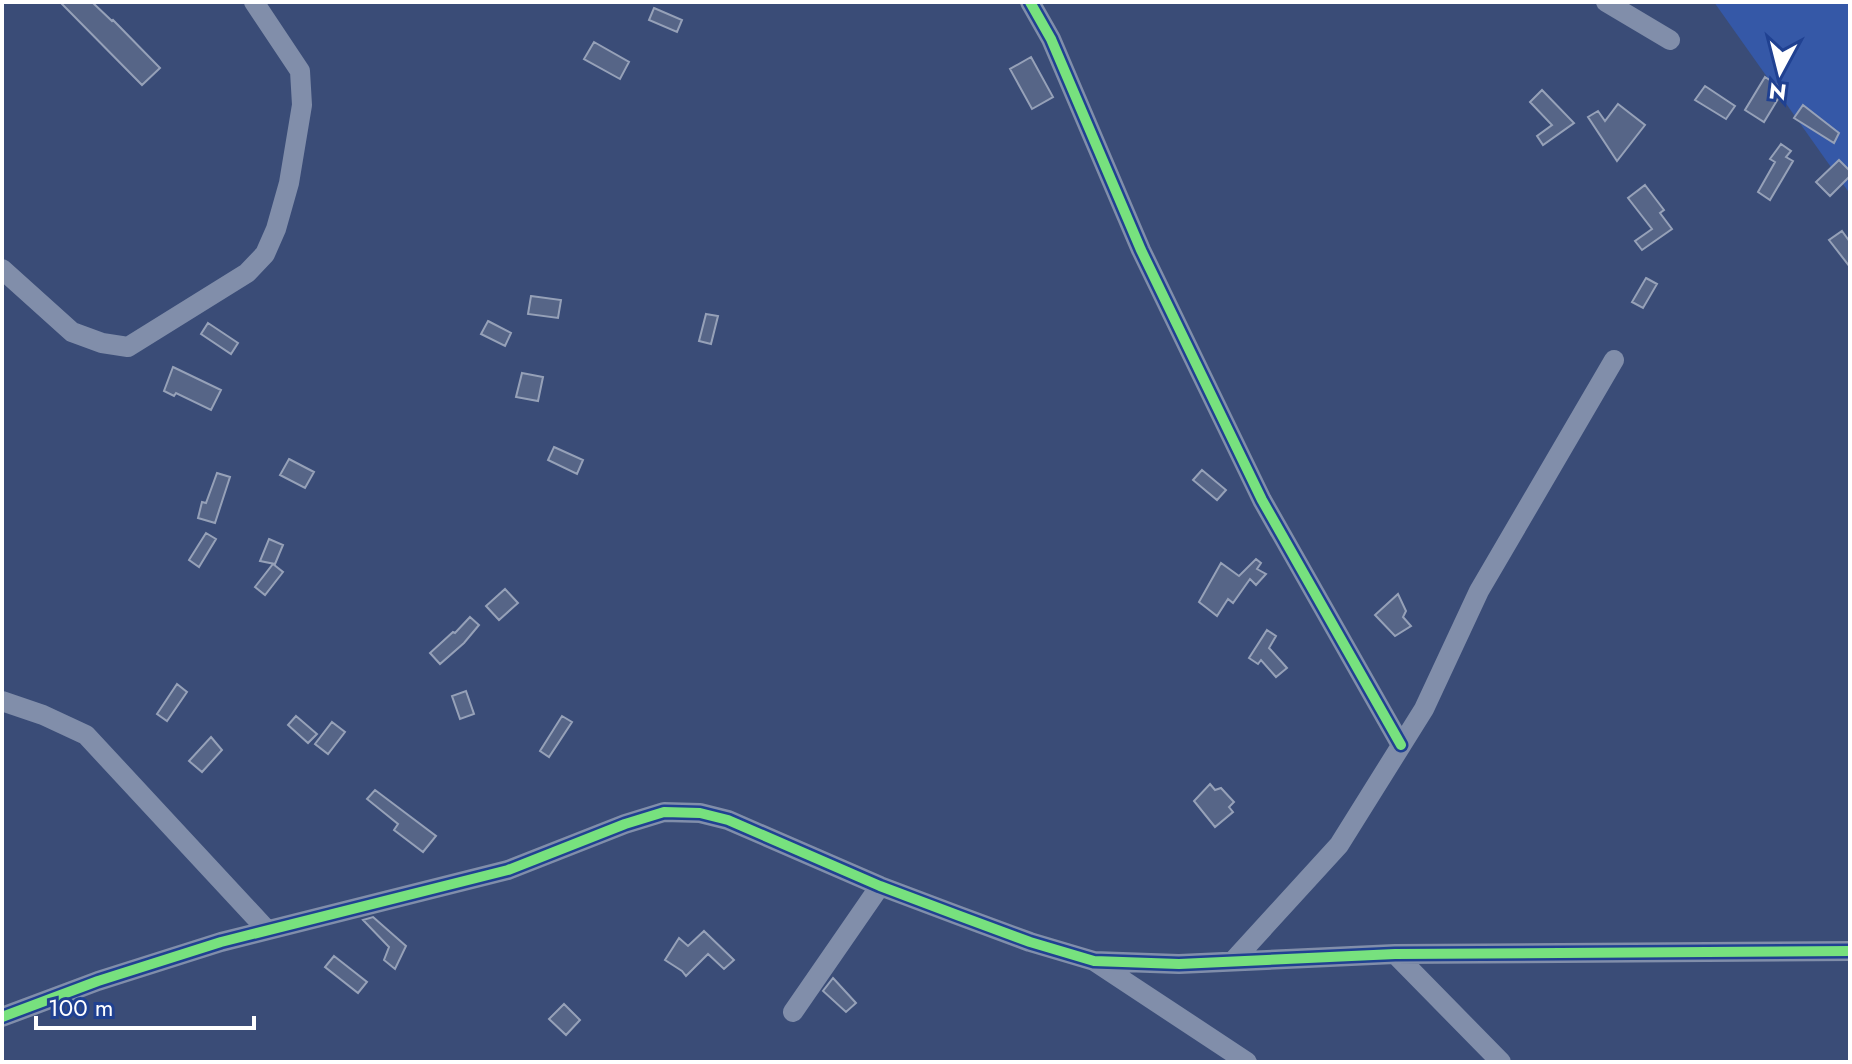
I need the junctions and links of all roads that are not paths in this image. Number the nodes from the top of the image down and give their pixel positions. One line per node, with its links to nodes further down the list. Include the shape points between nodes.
1 (254, 2): 5 (street, via 300,71 302,105 289,183 265,254 247,273 128,347 72,332)
2 (1030, 2): 8 (street, via 1051,39 1141,250 1262,500)
3 (1606, 2): 4 (street)
4 (1670, 40)
5 (2, 269)
6 (1614, 360): 8 (street, via 1479,591 1424,709)
7 (2, 701): 10 (street, via 86,735)
8 (1401, 745): 14 (street, via 1339,845)
9 (880, 886): 10 (street, via 728,820 664,812 508,870); 13 (street); 15 (street)
10 (267, 930): 16 (street, via 98,981)
11 (1850, 951): 12 (street)
12 (1395, 954): 14 (street); 18 (street)
13 (1094, 961): 14 (street); 17 (street)
14 (1233, 961)
15 (793, 1012)
16 (2, 1017)
17 (1247, 1062)
18 (1501, 1062)

